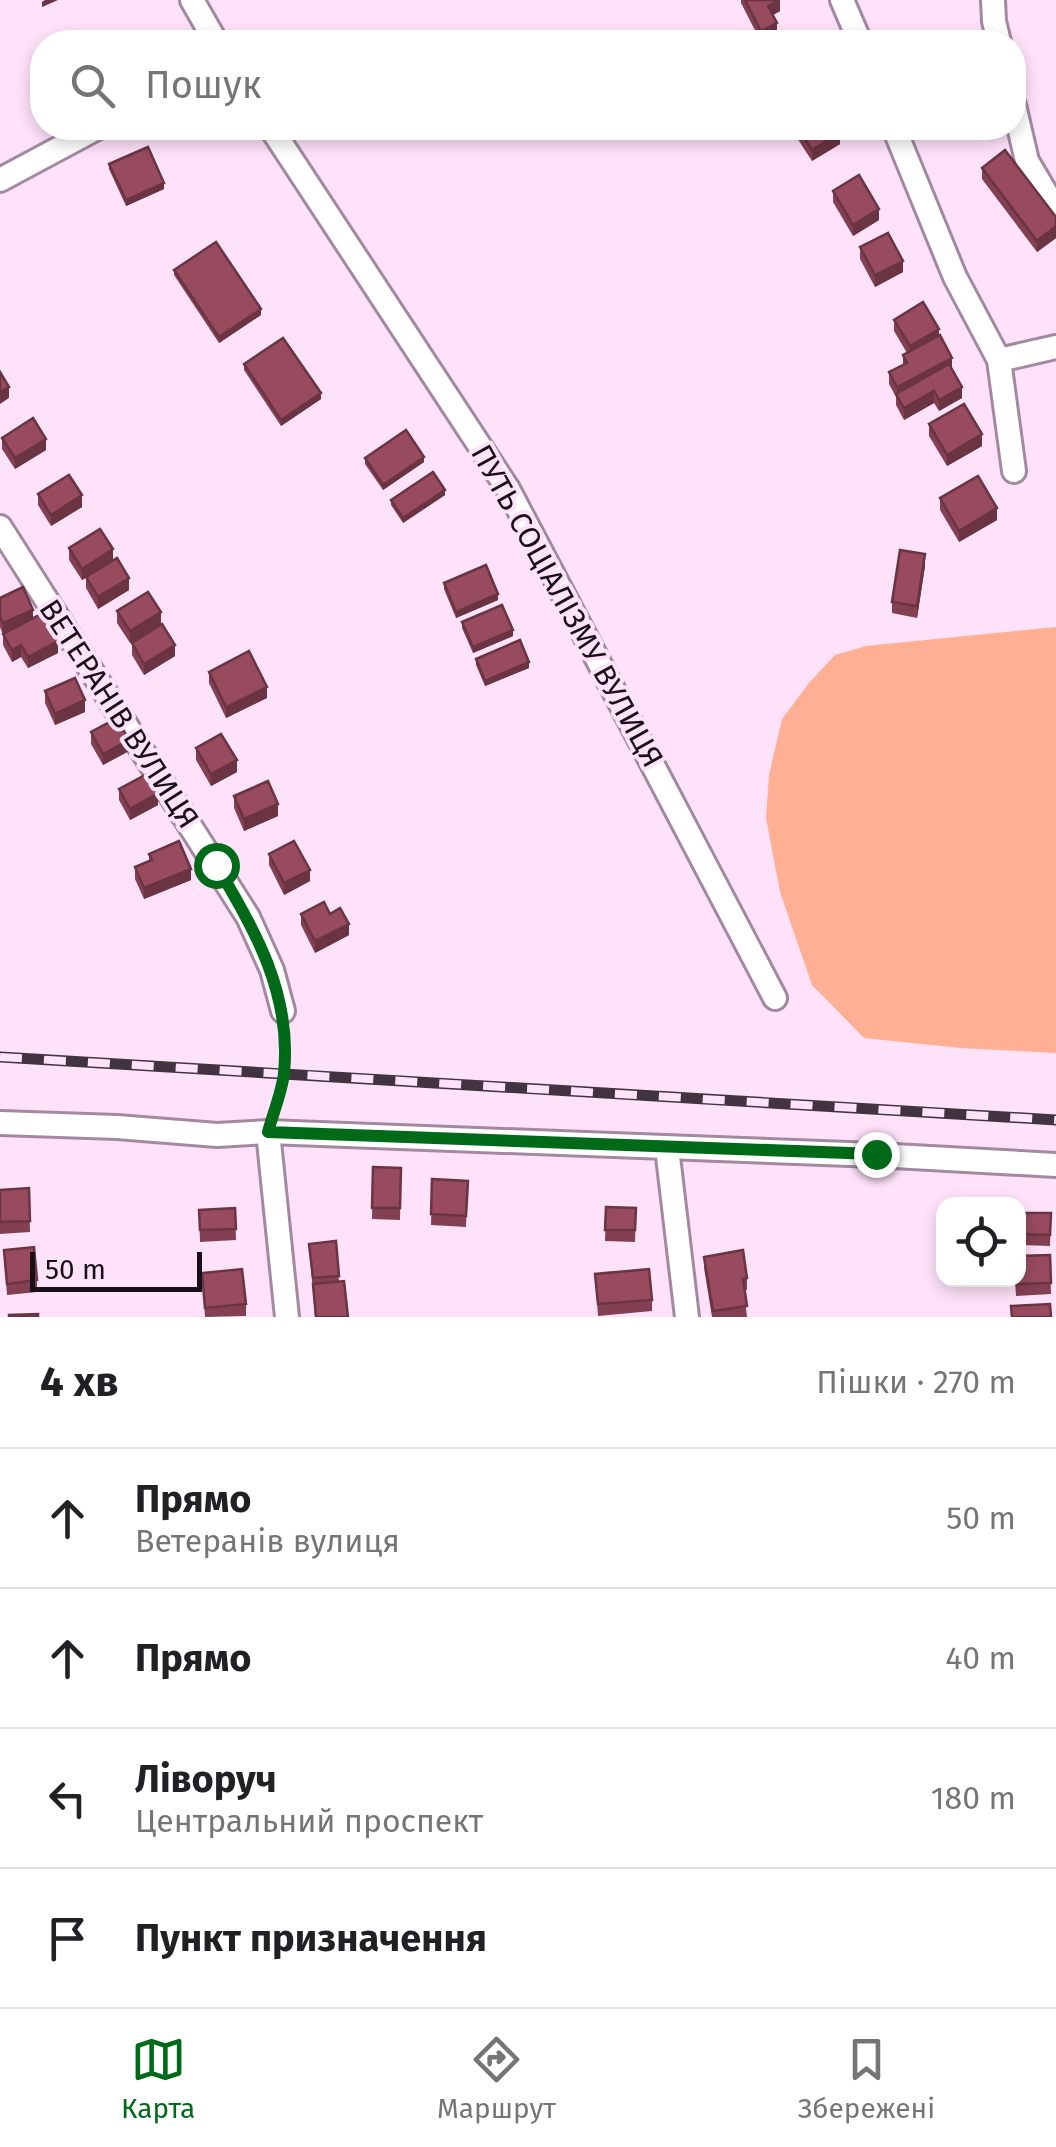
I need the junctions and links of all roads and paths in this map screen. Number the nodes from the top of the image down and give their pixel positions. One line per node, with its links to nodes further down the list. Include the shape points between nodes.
1 (192, 0): 4 (street)
2 (842, 0): 5 (street)
3 (993, 0): 6 (street)
4 (209, 30)
5 (855, 30)
6 (996, 30)
7 (75, 140): 11 (street)
8 (278, 140): 17 (street, ПУТЬ СОЦІАЛІЗМУ ВУЛИЦЯ, via 508,489)
9 (899, 140): 14 (street, via 954,277)
10 (1022, 140): 12 (street)
11 (0, 180)
12 (1056, 210)
13 (1056, 347): 14 (street)
14 (999, 360): 15 (street)
15 (1014, 471)
16 (0, 527): 18 (street, ВЕТЕРАНІВ ВУЛИЦЯ, via 248,917)
17 (775, 998)
18 (283, 1011): 20 (path, via 284,1074)
19 (0, 1123): 20 (street)
20 (268, 1132): 21 (street); 23 (street)
21 (667, 1148): 22 (street); 24 (street)
22 (1056, 1165)
23 (287, 1317)
24 (688, 1317)

